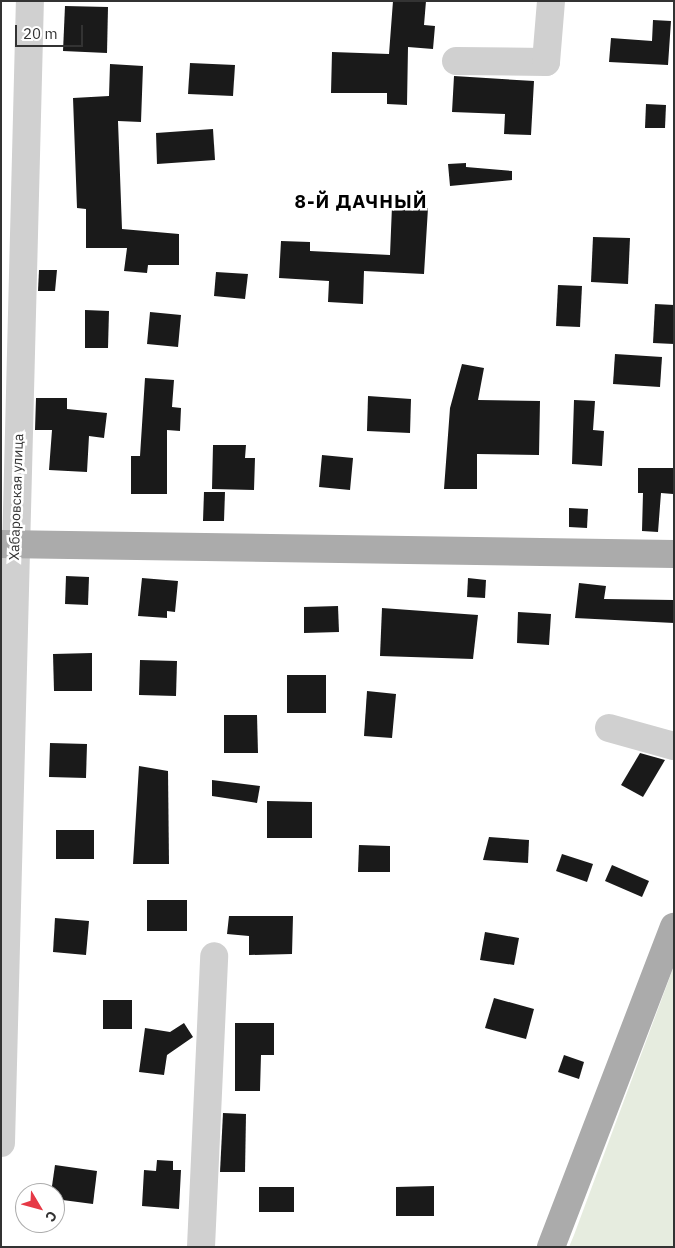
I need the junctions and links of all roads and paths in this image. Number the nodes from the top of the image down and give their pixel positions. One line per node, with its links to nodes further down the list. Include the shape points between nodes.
1 (30, 1): 4 (street, Хабаровская улица)
2 (551, 1): 3 (street, via 546,62)
3 (456, 61)
4 (8, 544): 5 (main road); 10 (street, Хабаровская улица)
5 (674, 554)
6 (609, 728): 7 (street)
7 (674, 746)
8 (674, 928): 12 (main road)
9 (214, 956): 11 (street)
10 (1, 1143)
11 (201, 1247)
12 (551, 1247)

